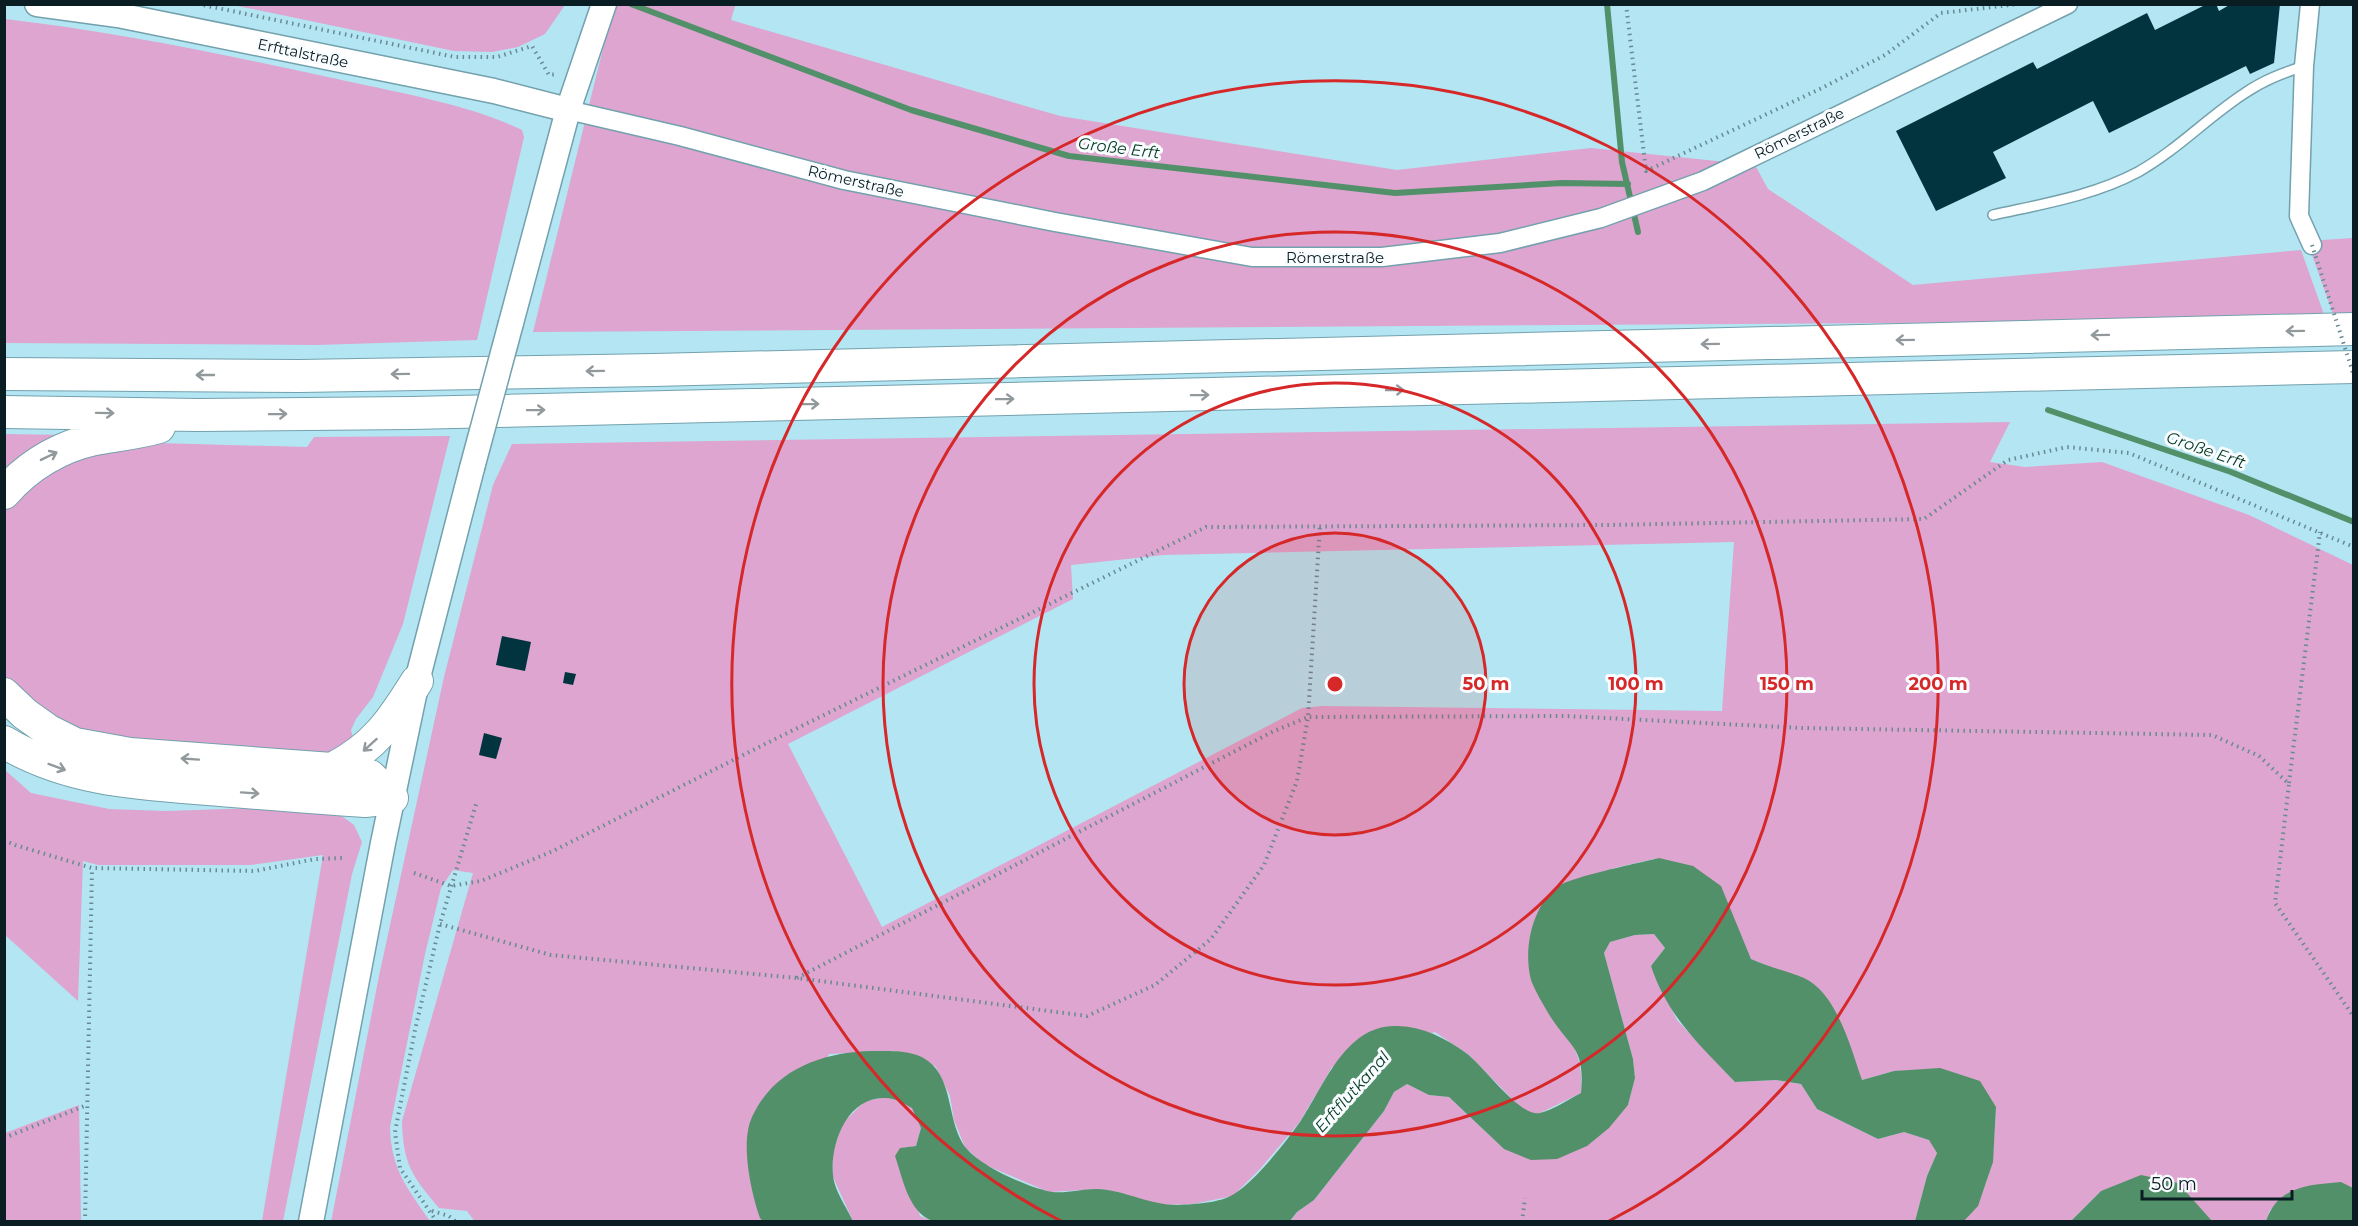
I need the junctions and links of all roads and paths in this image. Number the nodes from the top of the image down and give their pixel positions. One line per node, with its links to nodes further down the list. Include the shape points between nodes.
1 (37, 4): 10 (main road, Erfttalstraße, via 118,15 494,91)
2 (198, 4): 9 (path, via 455,57 496,57 532,46 549,75)
3 (1626, 4): 4 (path, via 1646,171 1875,61 1941,13)
4 (2019, 4)
5 (2068, 4): 10 (street, Römerstraße, via 1703,180 1622,211 1500,243 1382,257 1252,257 1067,225 844,180)
6 (2310, 4): 8 (street)
7 (603, 7): 9 (main road)
8 (2304, 66): 11 (lane, via 2245,93 2138,172 2097,191); 12 (street, via 2299,216)
9 (581, 72): 10 (main road)
10 (568, 110): 25 (main road, bridge)
11 (1993, 215)
12 (2312, 245): 18 (path, bridge)
13 (2354, 329): 17 (highway, one-way to 17, via 654,370 299,376)
14 (4, 364): 17 (highway)
15 (2354, 367): 20 (highway, one-way to 15, via 740,406)
16 (4, 374): 17 (highway)
17 (45, 374)
18 (2354, 376)
19 (4, 412): 20 (highway, one-way to 20)
20 (198, 415): 21 (highway, one-way to 20, via 27,470 64,449)
21 (4, 493)
22 (1320, 524): 23 (path, via 1608,525 1924,519 2008,460 2067,447 2129,453); 27 (path); 37 (path, via 1206,527 553,851 481,881)
23 (2320, 532): 24 (path); 30 (path)
24 (2354, 547)
25 (417, 681): 29 (highway, one-way to 29, via 380,736 353,759); 31 (main road)
26 (4, 694): 29 (highway, one-way to 26, via 130,754 75,744 49,731)
27 (1308, 717): 30 (path, via 1566,716 1802,728 2212,735 2259,756); 39 (path, via 1272,732); 39 (path, via 1297,781 1264,865 1211,939 1155,985 1087,1016)
28 (4, 742): 31 (highway, one-way to 31, via 26,755 77,774 142,784 357,801)
29 (332, 770): 31 (highway, via 370,776)
30 (2289, 784): 40 (path, via 2275,903)
31 (392, 798): 46 (main road)
32 (477, 801): 37 (path)
33 (4, 840): 35 (path)
34 (343, 858): 35 (path, via 315,859 255,871)
35 (92, 868): 41 (path)
36 (414, 873): 37 (path)
37 (452, 886): 38 (path)
38 (440, 924): 39 (path, via 551,955); 44 (path, via 395,1132 400,1168)
39 (797, 978)
40 (2354, 1017)
41 (87, 1105): 42 (path); 45 (path)
42 (4, 1138)
43 (1525, 1198): 49 (path)
44 (432, 1211): 47 (path); 48 (path)
45 (85, 1221)
46 (311, 1221)
47 (436, 1221)
48 (456, 1221)
49 (1522, 1221)

